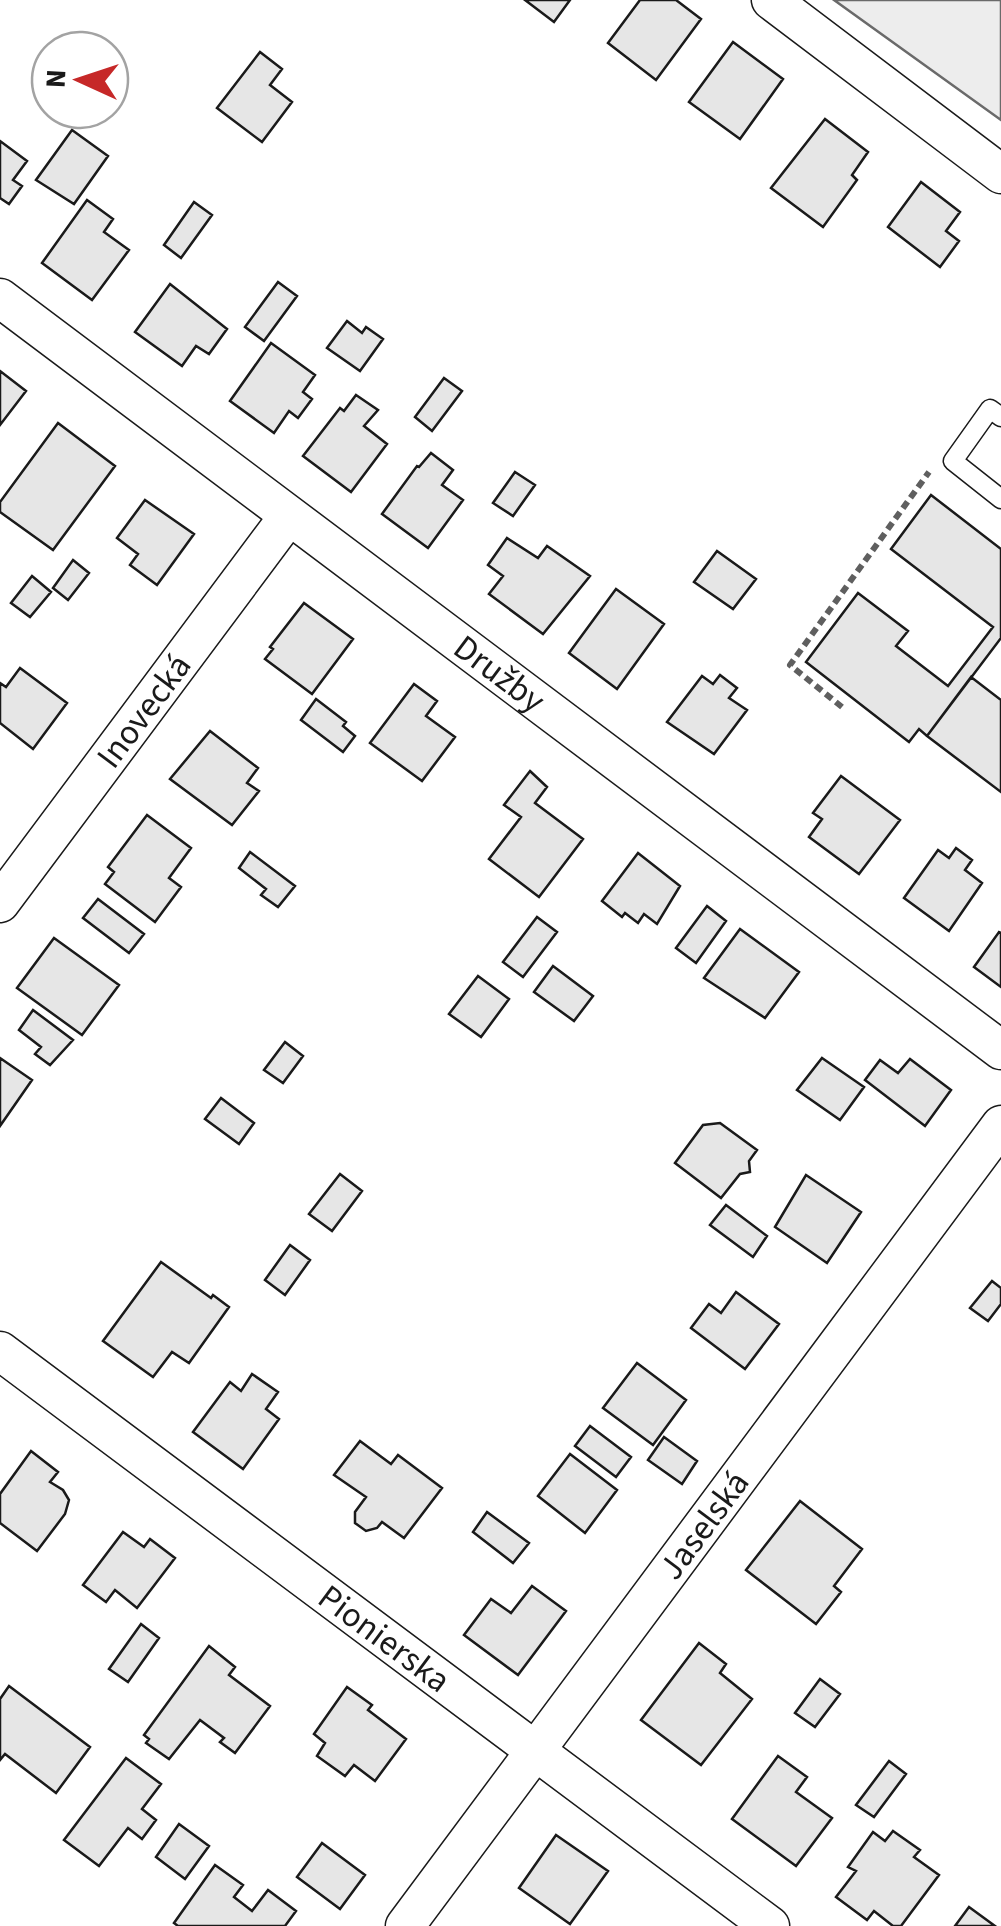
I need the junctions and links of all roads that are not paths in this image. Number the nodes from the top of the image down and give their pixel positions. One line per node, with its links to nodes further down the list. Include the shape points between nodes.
1 (771, 0): 2 (street)
2 (1001, 174)
3 (0, 298): 6 (street, Družby)
4 (1001, 417): 5 (lane, via 990,409 953,461)
5 (1001, 499)
6 (288, 517): 7 (street, Inovecká); 8 (street, Družby)
7 (0, 903)
8 (1001, 1050)
9 (1001, 1124): 11 (street, Jaselská)
10 (0, 1352): 11 (street, Pionierska)
11 (537, 1752): 12 (street, Jaselská); 13 (street, Pionierska)
12 (406, 1926)
13 (770, 1926)

